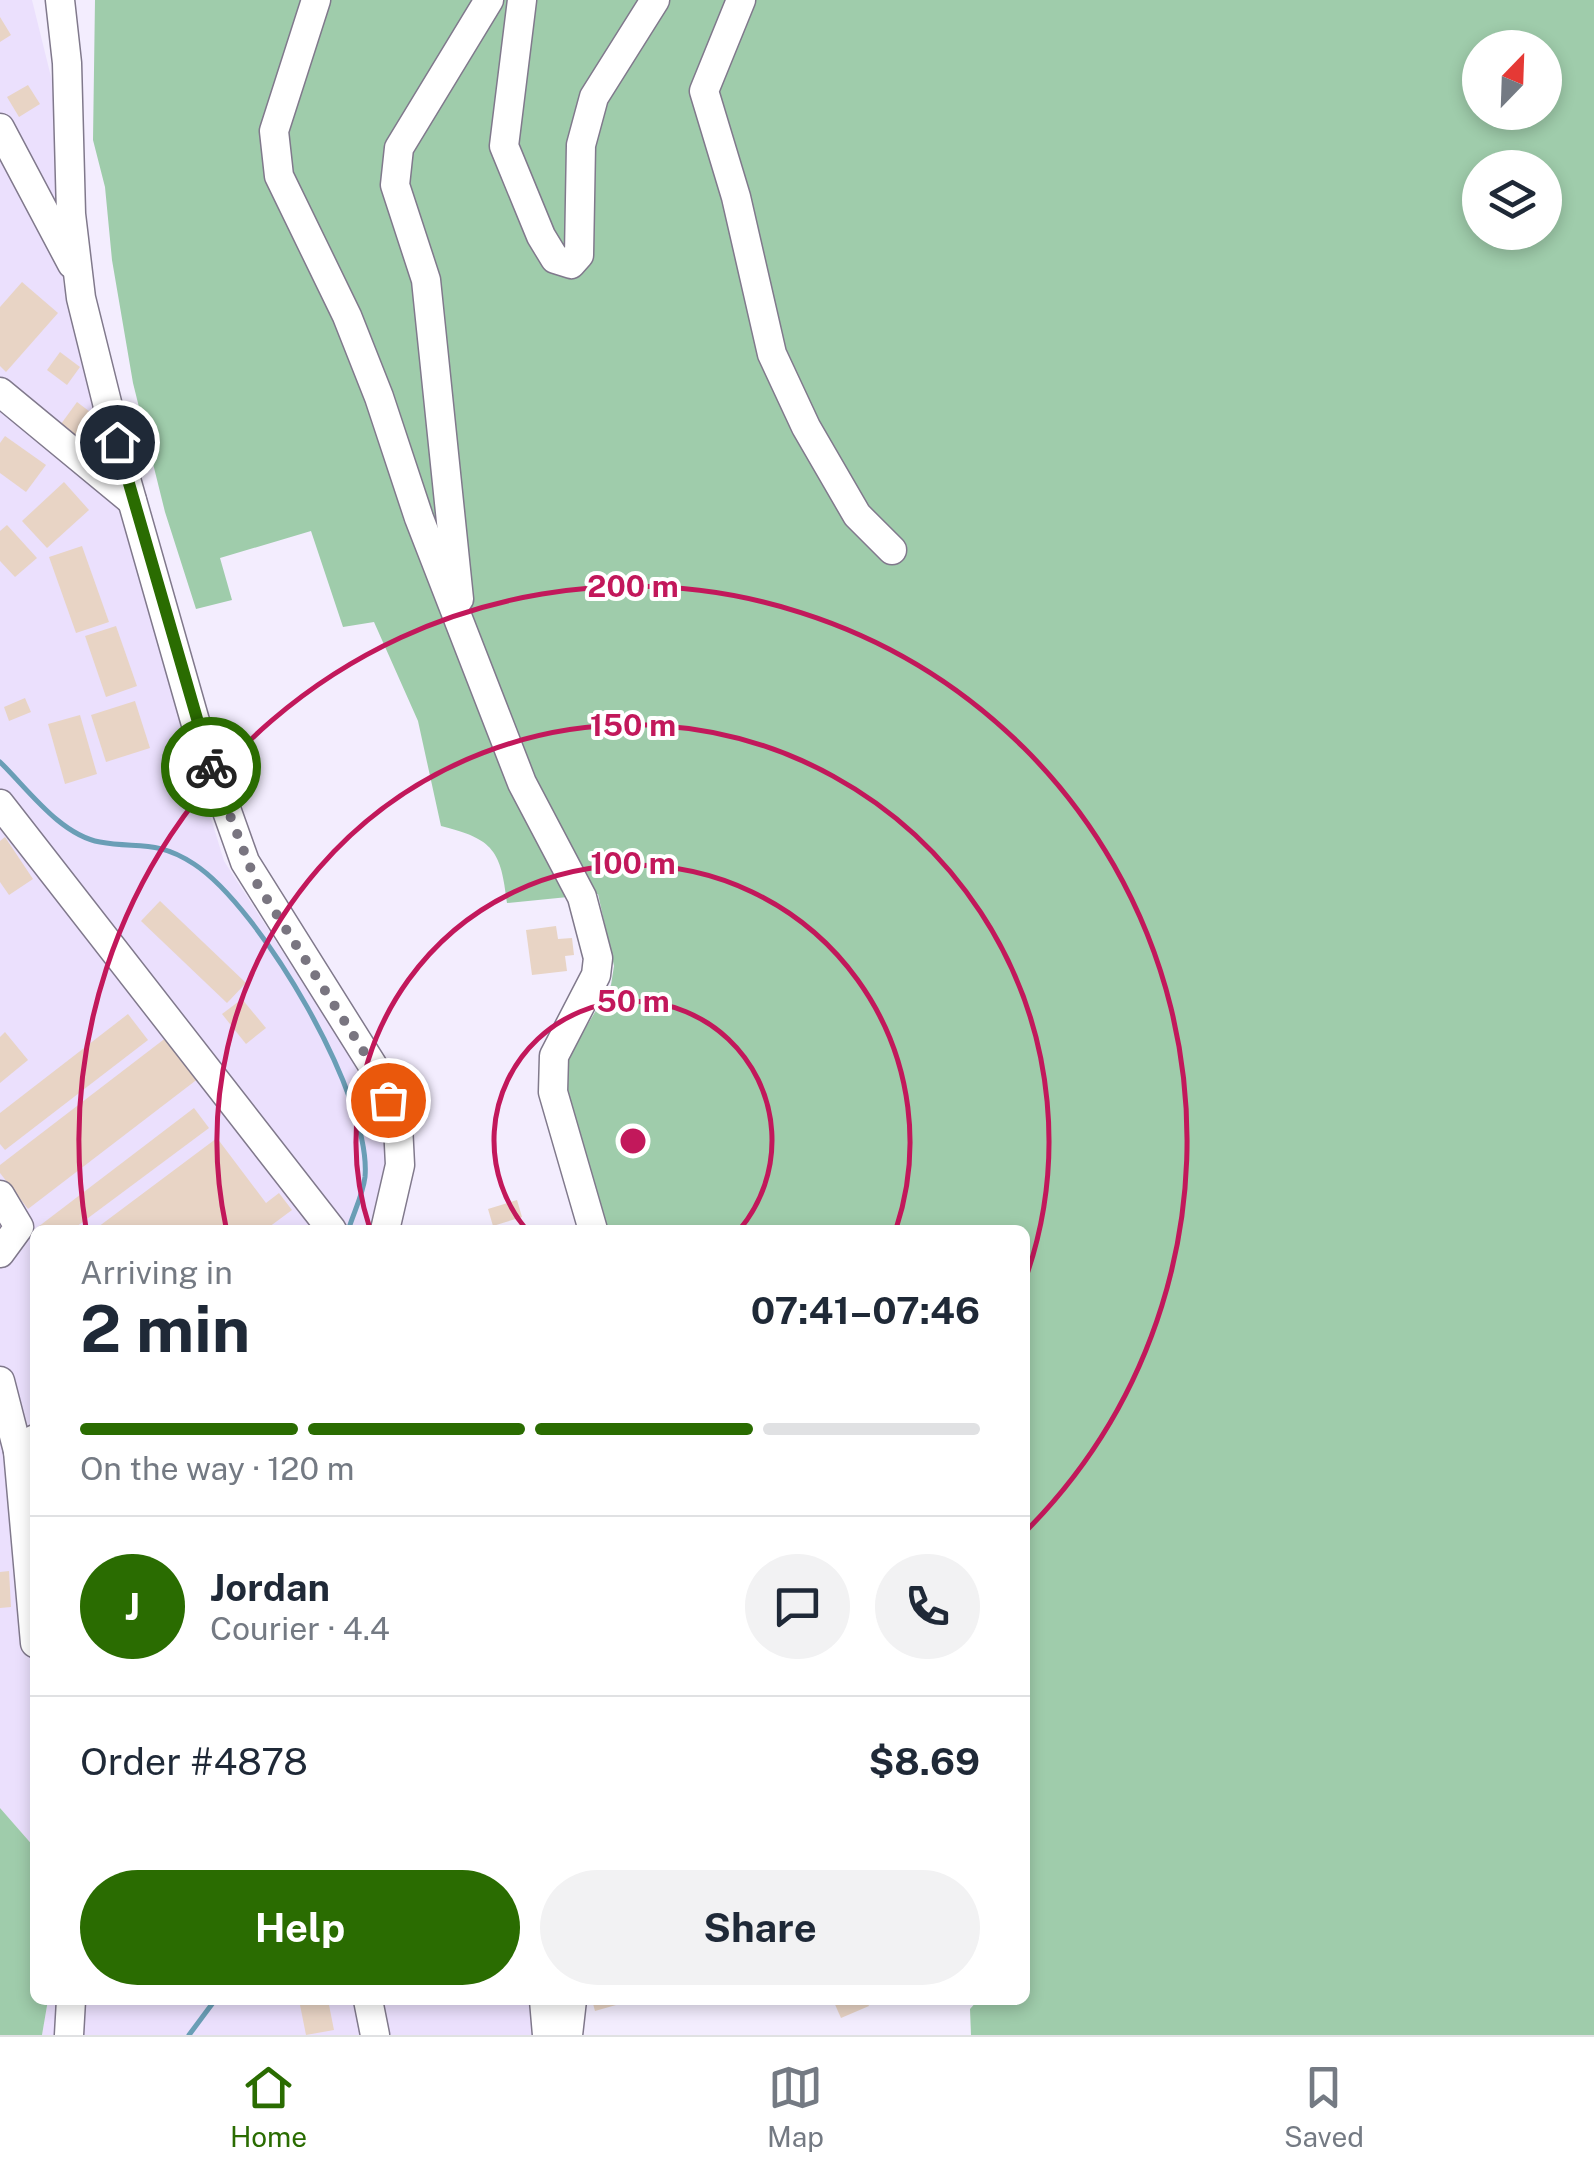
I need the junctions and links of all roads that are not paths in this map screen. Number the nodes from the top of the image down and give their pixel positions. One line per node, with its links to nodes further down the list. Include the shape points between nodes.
1 (60, 0): 8 (street)
2 (316, 0): 12 (street, via 274,132 279,176 347,316)
3 (489, 0): 12 (street, via 399,148 395,185 426,280)
4 (522, 0): 5 (street, via 504,146 540,236 555,259 572,264 579,255 581,145 594,96)
5 (655, 0)
6 (742, 0): 11 (street, via 704,92 772,354 857,515)
7 (0, 128): 8 (street)
8 (78, 276): 10 (street)
9 (0, 392): 10 (street)
10 (132, 502): 16 (street, via 195,721 245,862 378,1074 398,1125 400,1165)
11 (892, 550)
12 (462, 626): 17 (street, via 522,784 582,896 598,958 590,992 554,1056 553,1092)
13 (0, 804): 15 (street)
14 (0, 1195): 18 (street, via 19,1227)
15 (328, 1225)
16 (386, 1225)
17 (591, 1225)
18 (0, 1253)
19 (0, 1381): 20 (street)
20 (26, 1445): 21 (street)
21 (30, 1533)
22 (71, 2005): 26 (street)
23 (369, 2005): 27 (street)
24 (544, 2005): 28 (street)
25 (571, 2005): 29 (street)
26 (69, 2035)
27 (375, 2035)
28 (547, 2035)
29 (568, 2035)

